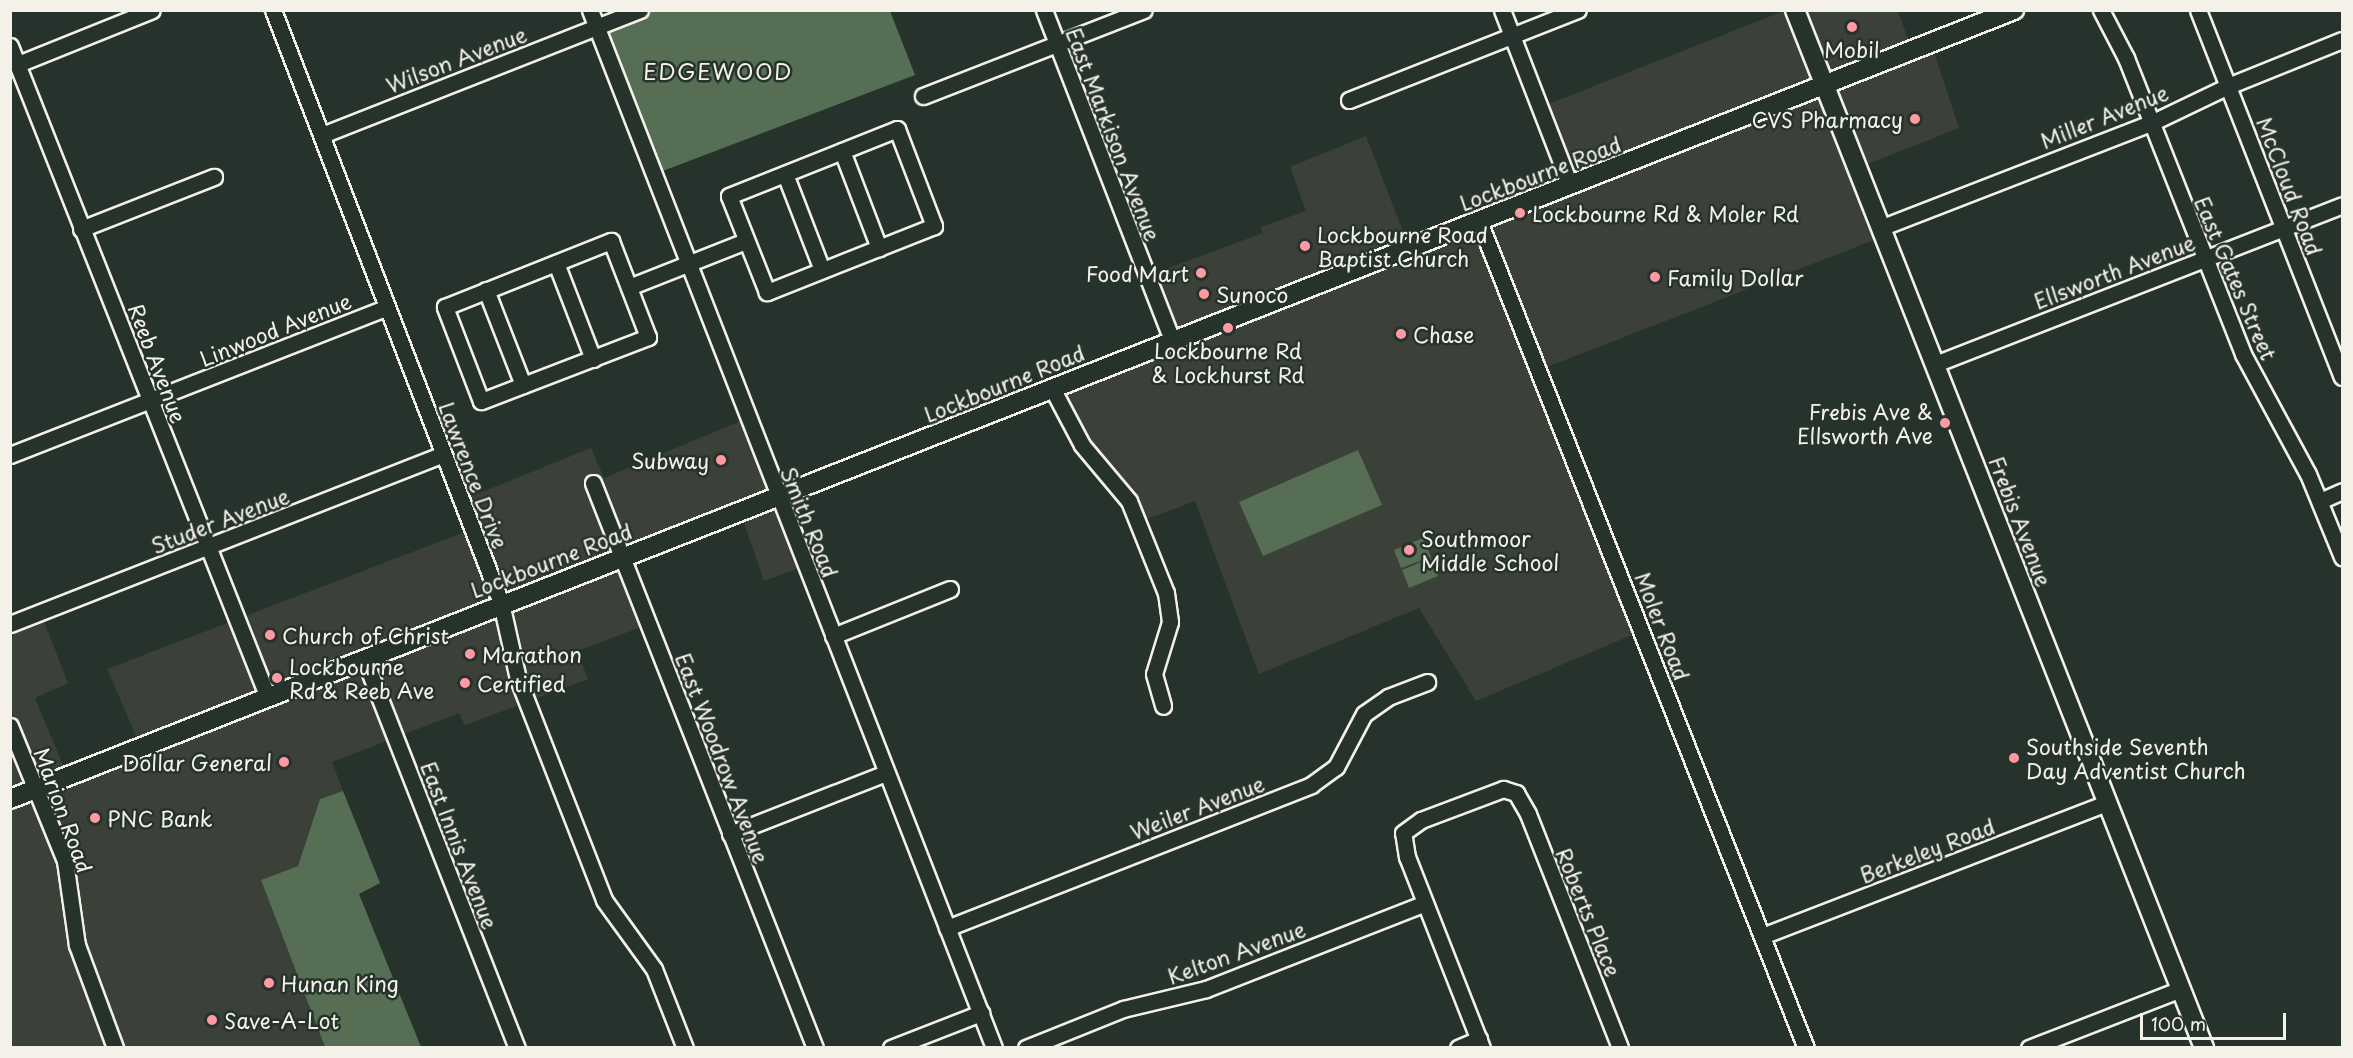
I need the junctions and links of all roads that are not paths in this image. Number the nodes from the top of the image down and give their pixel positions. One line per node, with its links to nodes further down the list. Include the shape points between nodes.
1 (153, 10): 18 (street)
2 (273, 10): 24 (street, Lawrence Drive)
3 (590, 10): 13 (street, Smith Road)
4 (640, 10): 13 (street, Wilson Avenue)
5 (1044, 10): 16 (street, East Markison Avenue)
6 (1144, 10): 16 (street)
7 (1503, 10): 14 (street)
8 (1578, 10): 14 (street)
9 (1795, 10): 19 (main road, Frebis Avenue)
10 (2014, 10): 19 (main road, Lockbourne Road)
11 (2101, 10): 23 (street, East Gates Street, via 2126,58)
12 (2198, 10): 20 (street, McCloud Road)
13 (596, 28): 24 (street, Wilson Avenue); 38 (street, Smith Road)
14 (1512, 37): 22 (street); 28 (street)
15 (2343, 40): 20 (street, Miller Avenue)
16 (1057, 45): 21 (street); 43 (street, East Markison Avenue)
17 (10, 46): 18 (street, Reeb Avenue)
18 (18, 64): 33 (street, Reeb Avenue)
19 (1825, 85): 28 (main road, Lockbourne Road); 32 (main road, Frebis Avenue)
20 (2228, 86): 23 (street, Miller Avenue); 31 (street, McCloud Road)
21 (923, 96)
22 (1349, 100)
23 (2151, 123): 32 (street, Miller Avenue); 36 (street, East Gates Street)
24 (322, 135): 42 (street, Lawrence Drive)
25 (842, 151): 26 (street); 35 (street); 35 (street, via 897,129 934,226)
26 (784, 174): 34 (street, via 729,196); 39 (street)
27 (214, 177): 33 (street)
28 (1570, 185): 30 (main road, Lockbourne Road)
29 (2343, 205): 31 (street, Ellsworth Avenue)
30 (1479, 221): 43 (main road, Lockbourne Road); 76 (street, Moler Road)
31 (2284, 227): 36 (street, Ellsworth Avenue); 44 (street, McCloud Road)
32 (1880, 228): 46 (main road, Frebis Avenue)
33 (81, 229): 50 (street, Reeb Avenue)
34 (746, 241): 38 (street); 39 (street, via 767,292)
35 (879, 248): 39 (street)
36 (2204, 258): 46 (street, Ellsworth Avenue); 56 (street, East Gates Street, via 2243,354)
37 (556, 263): 40 (street, via 611,241); 41 (street); 45 (street)
38 (688, 264): 40 (street); 55 (street, Smith Road)
39 (822, 270)
40 (629, 287): 45 (street, via 648,337)
41 (486, 290): 48 (street); 48 (street, via 445,307 481,401)
42 (387, 307): 50 (street, Linwood Avenue); 52 (street, Lawrence Drive)
43 (1172, 340): 49 (main road, Lockbourne Road)
44 (2337, 349): 47 (street, McCloud Road)
45 (592, 358): 48 (street)
46 (1935, 364): 72 (main road, Frebis Avenue)
47 (2343, 377)
48 (523, 385)
49 (1052, 388): 55 (main road, Lockbourne Road); 67 (street, via 1082,445 1125,495 1166,593 1170,622 1154,674)
50 (150, 400): 51 (street, Linwood Avenue); 57 (street, Reeb Avenue)
51 (10, 454)
52 (443, 454): 57 (street, Studer Avenue); 61 (street, Lawrence Drive)
53 (593, 483): 58 (street, East Woodrow Avenue)
54 (2343, 491): 56 (street)
55 (777, 496): 58 (main road, Lockbourne Road); 63 (street, Smith Road)
56 (2320, 501): 59 (street, East Gates Street)
57 (207, 547): 62 (street, Studer Avenue); 66 (street, Reeb Avenue)
58 (621, 556): 61 (main road, Lockbourne Road); 73 (street, East Woodrow Avenue)
59 (2343, 557)
60 (950, 589): 63 (street)
61 (501, 603): 64 (main road, Lockbourne Road); 82 (street, Lawrence Drive, via 519,679 604,900 654,969)
62 (10, 624)
63 (833, 636): 69 (street, Smith Road)
64 (364, 658): 66 (main road, Lockbourne Road); 81 (street, East Innis Avenue)
65 (1427, 682): 75 (street, Weiler Avenue, via 1388,697 1370,709 1356,725 1335,767 1311,785)
66 (267, 695): 70 (main road, Lockbourne Road)
67 (1163, 706)
68 (10, 726): 70 (street, Marion Road)
69 (886, 773): 73 (street); 75 (street, Smith Road)
70 (36, 789): 71 (main road, Lockbourne Road); 80 (street, Marion Road, via 68,873 77,945)
71 (10, 799)
72 (2107, 803): 76 (street, Berkeley Road); 77 (main road, Frebis Avenue)
73 (730, 834): 83 (street, East Woodrow Avenue)
74 (1425, 903): 79 (street); 86 (street, Kelton Avenue, via 1206,990 1123,1010); 88 (street, Roberts Place, via 1402,844 1403,833 1421,820 1492,792 1503,789 1516,793 1528,814)
75 (947, 928): 78 (street, Smith Road)
76 (1762, 936): 89 (street, Moler Road)
77 (2181, 989): 90 (street); 91 (main road, Frebis Avenue)
78 (981, 1013): 84 (street); 85 (street, Smith Road)
79 (1481, 1043): 87 (street)
80 (115, 1047)
81 (517, 1047)
82 (685, 1047)
83 (814, 1047)
84 (891, 1047)
85 (994, 1047)
86 (1026, 1047)
87 (1458, 1047)
88 (1620, 1047)
89 (1806, 1047)
90 (2030, 1047)
91 (2204, 1047)

